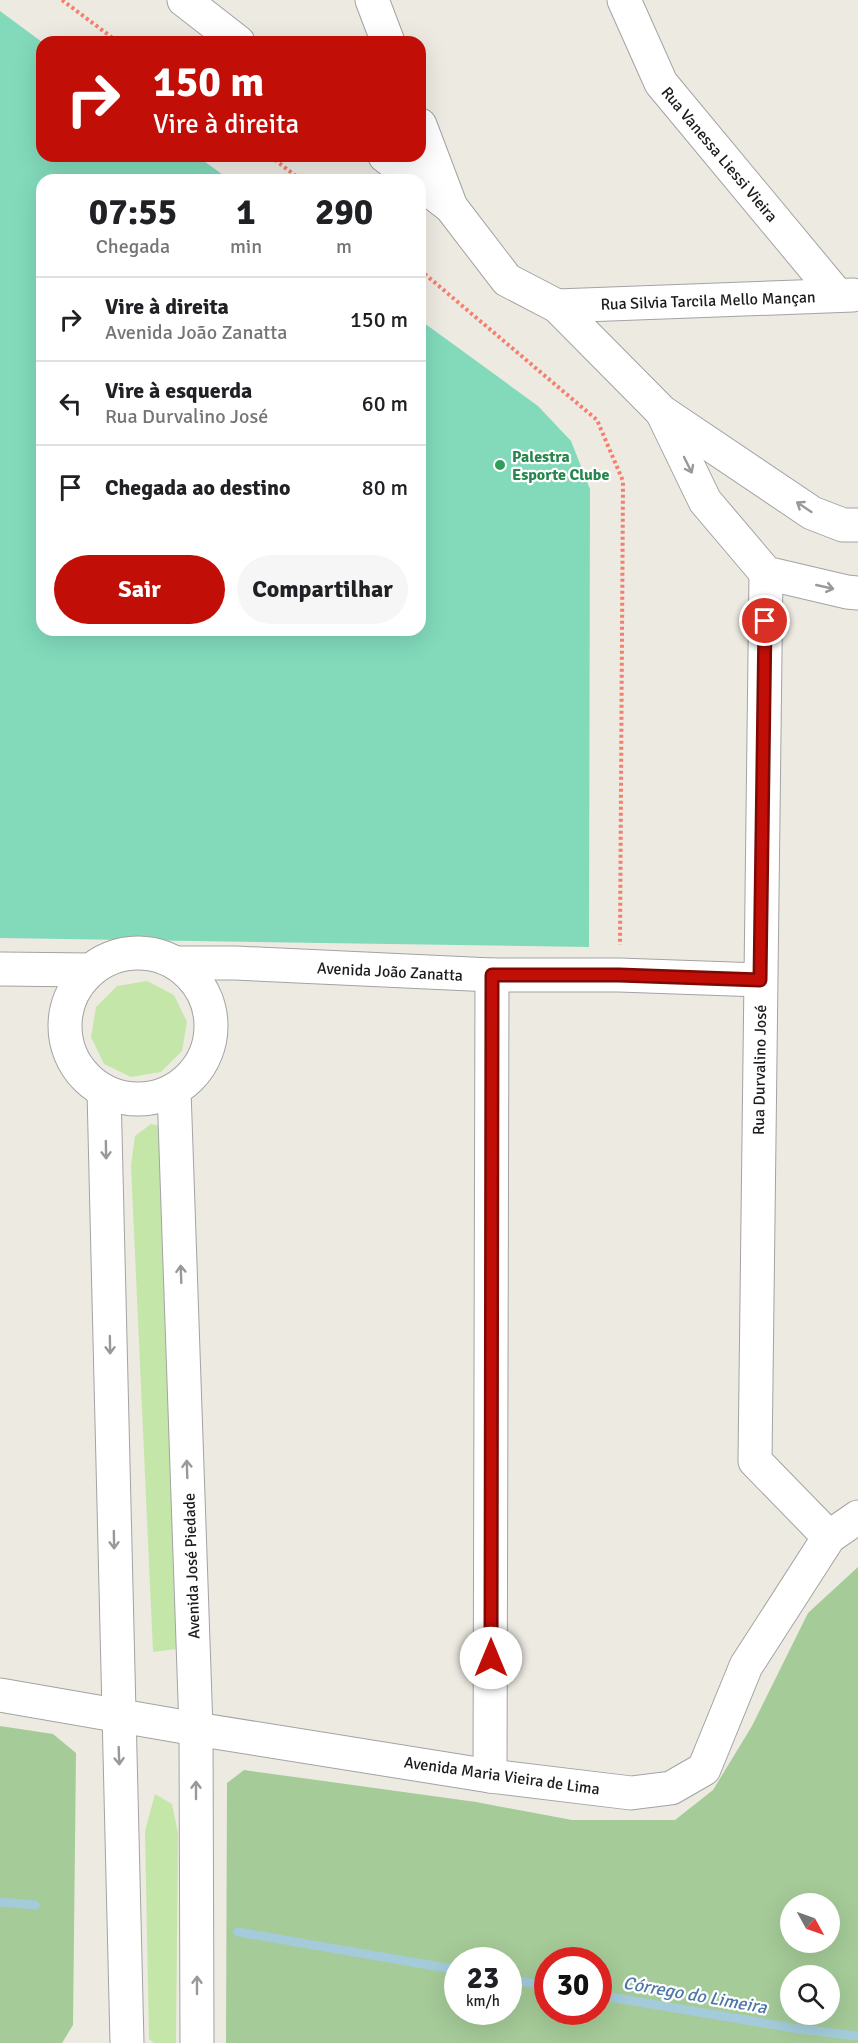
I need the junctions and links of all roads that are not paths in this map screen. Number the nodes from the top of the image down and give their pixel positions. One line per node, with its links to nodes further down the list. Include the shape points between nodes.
1 (184, 0): 4 (street)
2 (372, 0): 5 (street)
3 (624, 0): 11 (street, Rua Vanessa Liessi Vieira, via 661,83)
4 (230, 36)
5 (386, 36)
6 (426, 141): 10 (street)
7 (394, 162): 8 (street)
8 (409, 174)
9 (426, 187): 10 (street)
10 (451, 207): 12 (street, via 507,280)
11 (848, 295): 12 (street, Rua Silvia Tarcila Mello Mançan)
12 (557, 306): 13 (street)
13 (662, 412): 14 (street, one-way to 13, via 843,525 812,513); 15 (street, one-way to 15, via 705,501)
14 (858, 525)
15 (766, 573): 16 (street, one-way to 16); 23 (street, Rua Durvalino José)
16 (858, 592)
17 (176, 963): 18 (street, Avenida João Zanatta); 21 (street, via 155,954 133,952 111,958); 24 (street)
18 (235, 963): 22 (street, Avenida João Zanatta); 24 (street)
19 (0, 969): 20 (street)
20 (46, 969): 21 (street); 25 (street)
21 (91, 970): 25 (street, via 75,988)
22 (492, 975): 23 (street, Avenida João Zanatta); 33 (street)
23 (760, 980): 29 (street, Rua Durvalino José, via 755,1461)
24 (204, 993): 26 (street, via 211,1014 211,1036 204,1058 192,1076)
25 (67, 1010): 27 (street, via 65,1034 72,1057 85,1077)
26 (174, 1090): 27 (street, via 151,1098 127,1098); 32 (street, Avenida José Piedade, one-way to 26)
27 (104, 1091): 31 (street, one-way to 31)
28 (858, 1517): 29 (street, Avenida Maria Vieira de Lima)
29 (829, 1537): 33 (street, Avenida Maria Vieira de Lima, via 746,1666 704,1769 671,1788 631,1793)
30 (0, 1695): 31 (street, Avenida Maria Vieira de Lima)
31 (118, 1713): 32 (street, Avenida Maria Vieira de Lima); 34 (street, one-way to 34)
32 (196, 1729): 33 (street, Avenida Maria Vieira de Lima); 35 (street, Avenida José Piedade, one-way to 32)
33 (490, 1776)
34 (127, 2043)
35 (196, 2043)

